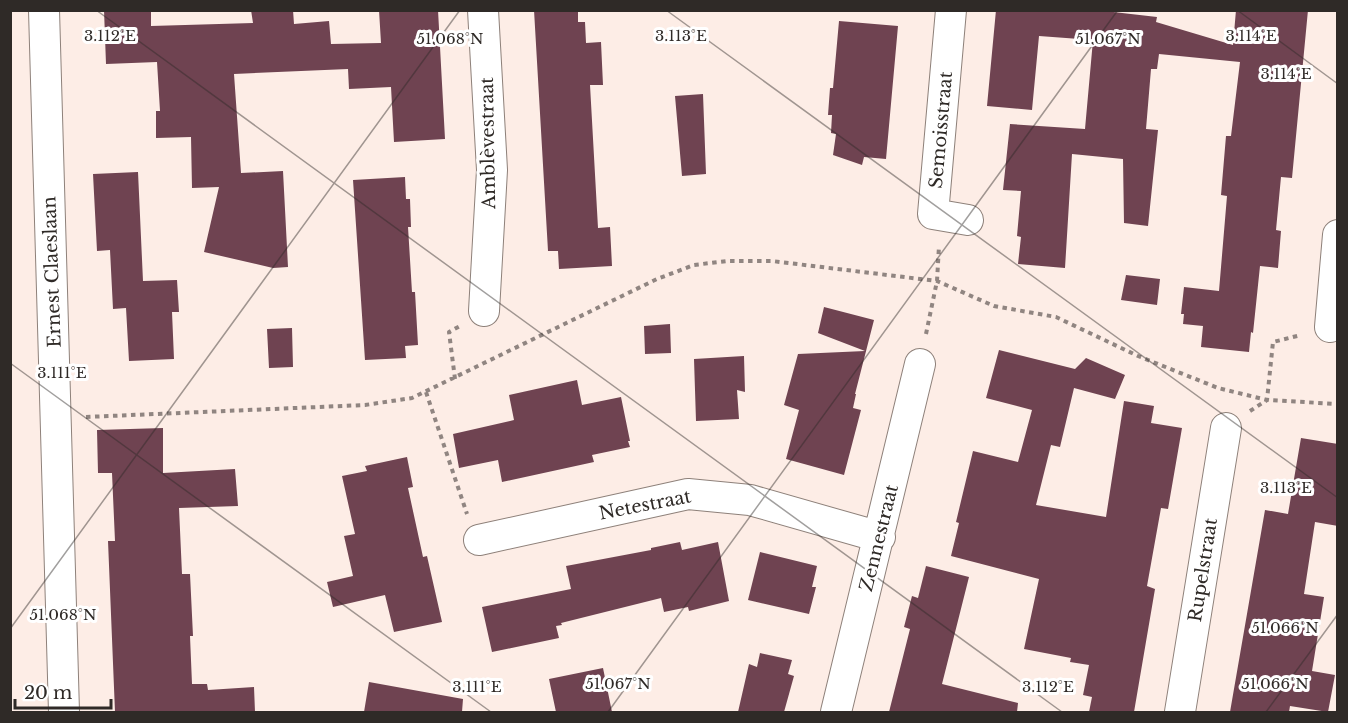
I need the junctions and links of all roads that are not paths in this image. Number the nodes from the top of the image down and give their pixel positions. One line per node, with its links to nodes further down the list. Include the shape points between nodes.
1 (44, 10): 12 (street, Ernest Claeslaan)
2 (483, 10): 6 (street, Amblèvestraat, via 492,170)
3 (951, 10): 4 (street, Semoisstraat, via 933,214)
4 (955, 218)
5 (1338, 235): 7 (street)
6 (484, 311)
7 (1330, 327)
8 (920, 364): 10 (street, Zennestraat)
9 (1226, 428): 14 (street, Rupelstraat)
10 (880, 537): 11 (street, Netestraat, via 750,500 688,494); 13 (street, Zennestraat)
11 (479, 540)
12 (64, 712)
13 (836, 712)
14 (1180, 712)

